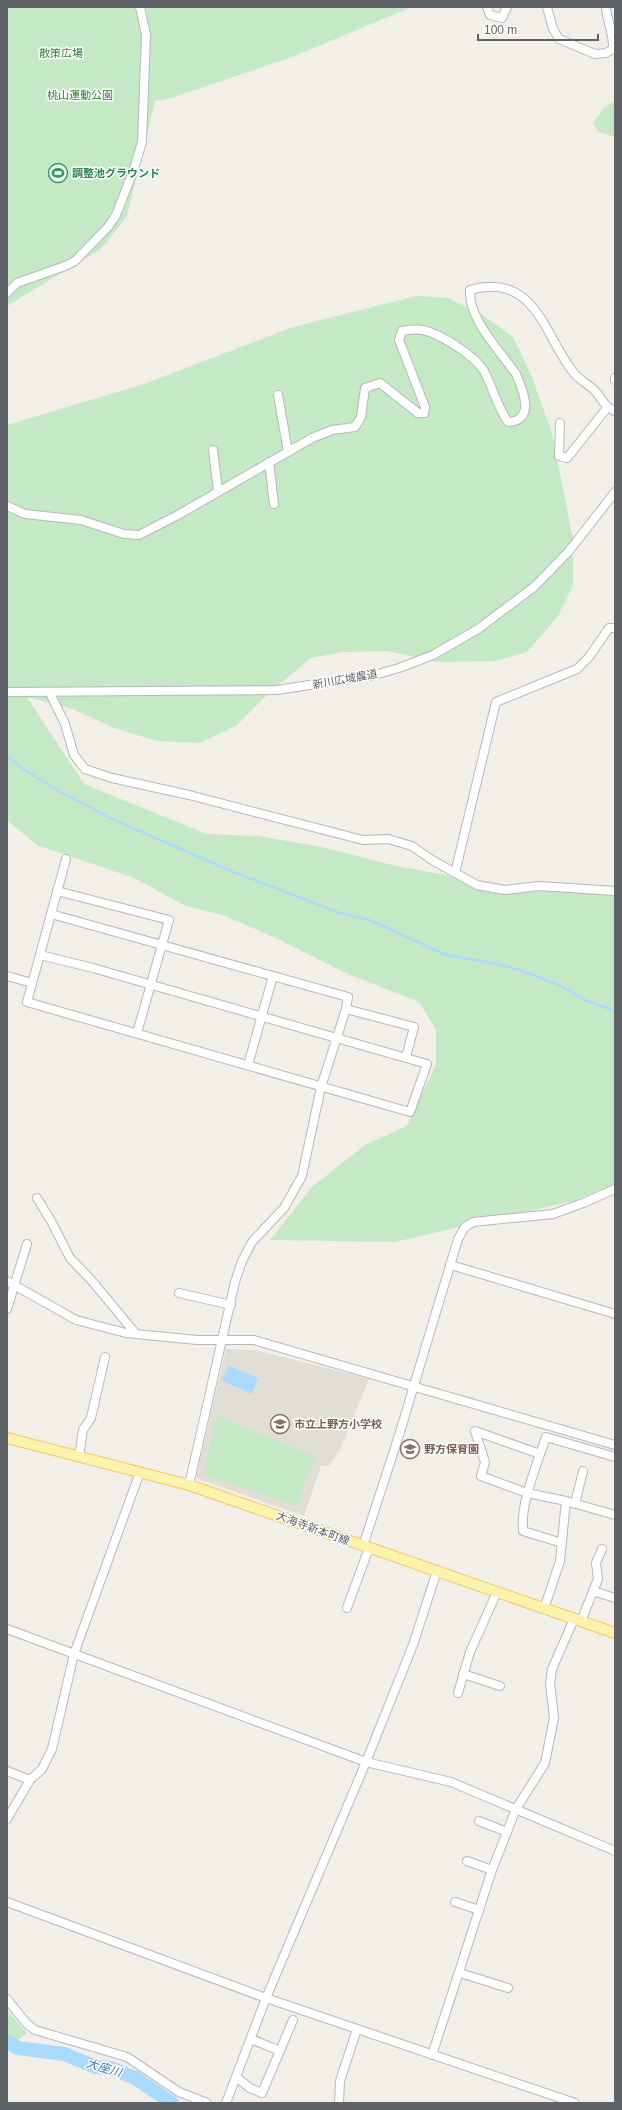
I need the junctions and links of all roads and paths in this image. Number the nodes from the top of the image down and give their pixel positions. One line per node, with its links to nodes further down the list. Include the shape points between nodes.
1 (140, 7): 6 (street, via 146,35 142,142 116,216 75,261 17,283)
2 (487, 7): 3 (street, via 490,15 502,18)
3 (507, 7)
4 (547, 7): 5 (street, via 552,29 559,40 595,54 613,49 614,38 606,19)
5 (606, 7)
6 (7, 293)
7 (278, 395): 11 (street)
8 (611, 409): 9 (street, via 567,458 559,456); 11 (street, via 574,373 536,310 514,289 484,286 470,290 474,315 516,374 524,399 525,409 522,417 508,422 484,372 472,357 423,330 402,331 399,340 423,400 424,413 418,413 380,383 376,384 365,388 361,416 355,427 332,430)
9 (560, 423)
10 (213, 450): 13 (street)
11 (288, 452): 12 (street)
12 (269, 462): 13 (street); 15 (street)
13 (218, 491): 16 (street, via 139,535 124,534 70,518 25,514)
14 (615, 492): 19 (street, 新川広域農道, via 569,551 534,587 478,629 433,655 399,668 374,675 277,690)
15 (274, 504)
16 (7, 506)
17 (615, 628): 21 (street, via 608,628 589,657 577,669 496,702)
18 (7, 692): 19 (street, 新川広域農道)
19 (50, 693): 21 (street, via 65,724 74,755 85,768 112,778 363,840 388,839 412,846)
20 (66, 859): 22 (street)
21 (455, 873): 23 (street, via 477,885 505,890 539,886)
22 (58, 891): 24 (street); 25 (street, via 170,920)
23 (615, 891)
24 (51, 914): 25 (street); 26 (street)
25 (162, 945): 28 (street); 30 (street)
26 (40, 955): 29 (street); 30 (street)
27 (7, 976): 29 (street)
28 (273, 976): 31 (street, via 348,997); 32 (street)
29 (32, 983): 33 (street, via 27,1002)
30 (150, 984): 32 (street); 33 (street)
31 (346, 1009): 34 (street); 35 (street, via 414,1027)
32 (262, 1017): 34 (street); 36 (street)
33 (137, 1032): 36 (street)
34 (336, 1038): 35 (street); 37 (street)
35 (406, 1057): 37 (street, via 427,1064 410,1112)
36 (248, 1065): 37 (street)
37 (321, 1087): 44 (street, via 302,1176 284,1208 252,1242 242,1261)
38 (615, 1189): 41 (street, via 553,1214 473,1222 465,1227 458,1239)
39 (37, 1198): 47 (street, via 70,1258)
40 (27, 1244): 42 (street)
41 (451, 1266): 46 (street); 50 (street)
42 (10, 1283): 45 (street); 47 (street, via 76,1320)
43 (179, 1293): 44 (street)
44 (230, 1305): 48 (street)
45 (7, 1309)
46 (615, 1314)
47 (136, 1334): 48 (street)
48 (223, 1340): 50 (street, via 260,1342); 58 (street)
49 (105, 1357): 54 (street, via 91,1418 83,1430)
50 (414, 1386): 52 (street); 64 (street)
51 (7, 1438): 54 (main road, 大海寺新本町線)
52 (615, 1445)
53 (540, 1454): 55 (street, via 546,1438); 59 (street); 59 (street, via 475,1431 485,1462 481,1476)
54 (79, 1456): 57 (main road, 大海寺新本町線)
55 (615, 1457)
56 (583, 1471): 61 (street)
57 (140, 1472): 58 (main road, 大海寺新本町線); 75 (street)
58 (189, 1485): 64 (main road, 大海寺新本町線)
59 (527, 1493): 60 (street); 63 (street, via 522,1517 523,1531)
60 (566, 1501): 61 (street); 63 (street)
61 (575, 1504): 62 (street)
62 (615, 1515)
63 (562, 1543): 71 (street, via 560,1561)
64 (366, 1547): 66 (main road, 大海寺新本町線); 70 (street)
65 (602, 1549): 67 (street, via 596,1562 598,1579)
66 (437, 1571): 68 (main road, 大海寺新本町線); 79 (street, via 413,1645)
67 (594, 1591): 69 (street); 72 (street)
68 (497, 1592): 71 (main road, 大海寺新本町線); 76 (street, via 470,1652)
69 (615, 1598)
70 (347, 1608)
71 (544, 1608): 72 (main road, 大海寺新本町線)
72 (577, 1620): 74 (main road, 大海寺新本町線); 82 (street, via 552,1669 550,1683 554,1718 545,1763)
73 (7, 1629): 75 (street)
74 (615, 1633)
75 (74, 1654): 79 (street); 81 (street, via 52,1749 42,1769)
76 (464, 1674): 77 (street); 78 (street)
77 (500, 1686)
78 (458, 1693)
79 (366, 1762): 82 (street, via 451,1782); 94 (street)
80 (7, 1771): 81 (street)
81 (30, 1780): 83 (street)
82 (516, 1809): 85 (street); 86 (street)
83 (7, 1819)
84 (478, 1821): 85 (street)
85 (507, 1832): 88 (street)
86 (615, 1852)
87 (467, 1861): 88 (street)
88 (492, 1870): 91 (street)
89 (7, 1902): 94 (street)
90 (455, 1902): 91 (street)
91 (479, 1910): 92 (street)
92 (460, 1974): 93 (street); 100 (street)
93 (508, 1988)
94 (266, 1998): 97 (street); 98 (street)
95 (7, 1999): 102 (street, via 35,2030 127,2057 180,2092)
96 (292, 2020): 99 (street)
97 (357, 2029): 100 (street); 104 (street, via 340,2081)
98 (251, 2039): 99 (street); 101 (street)
99 (280, 2051): 101 (street, via 262,2093 250,2088)
100 (432, 2055): 105 (street)
101 (236, 2077): 103 (street)
102 (207, 2103)
103 (226, 2103)
104 (339, 2103)
105 (575, 2103)

